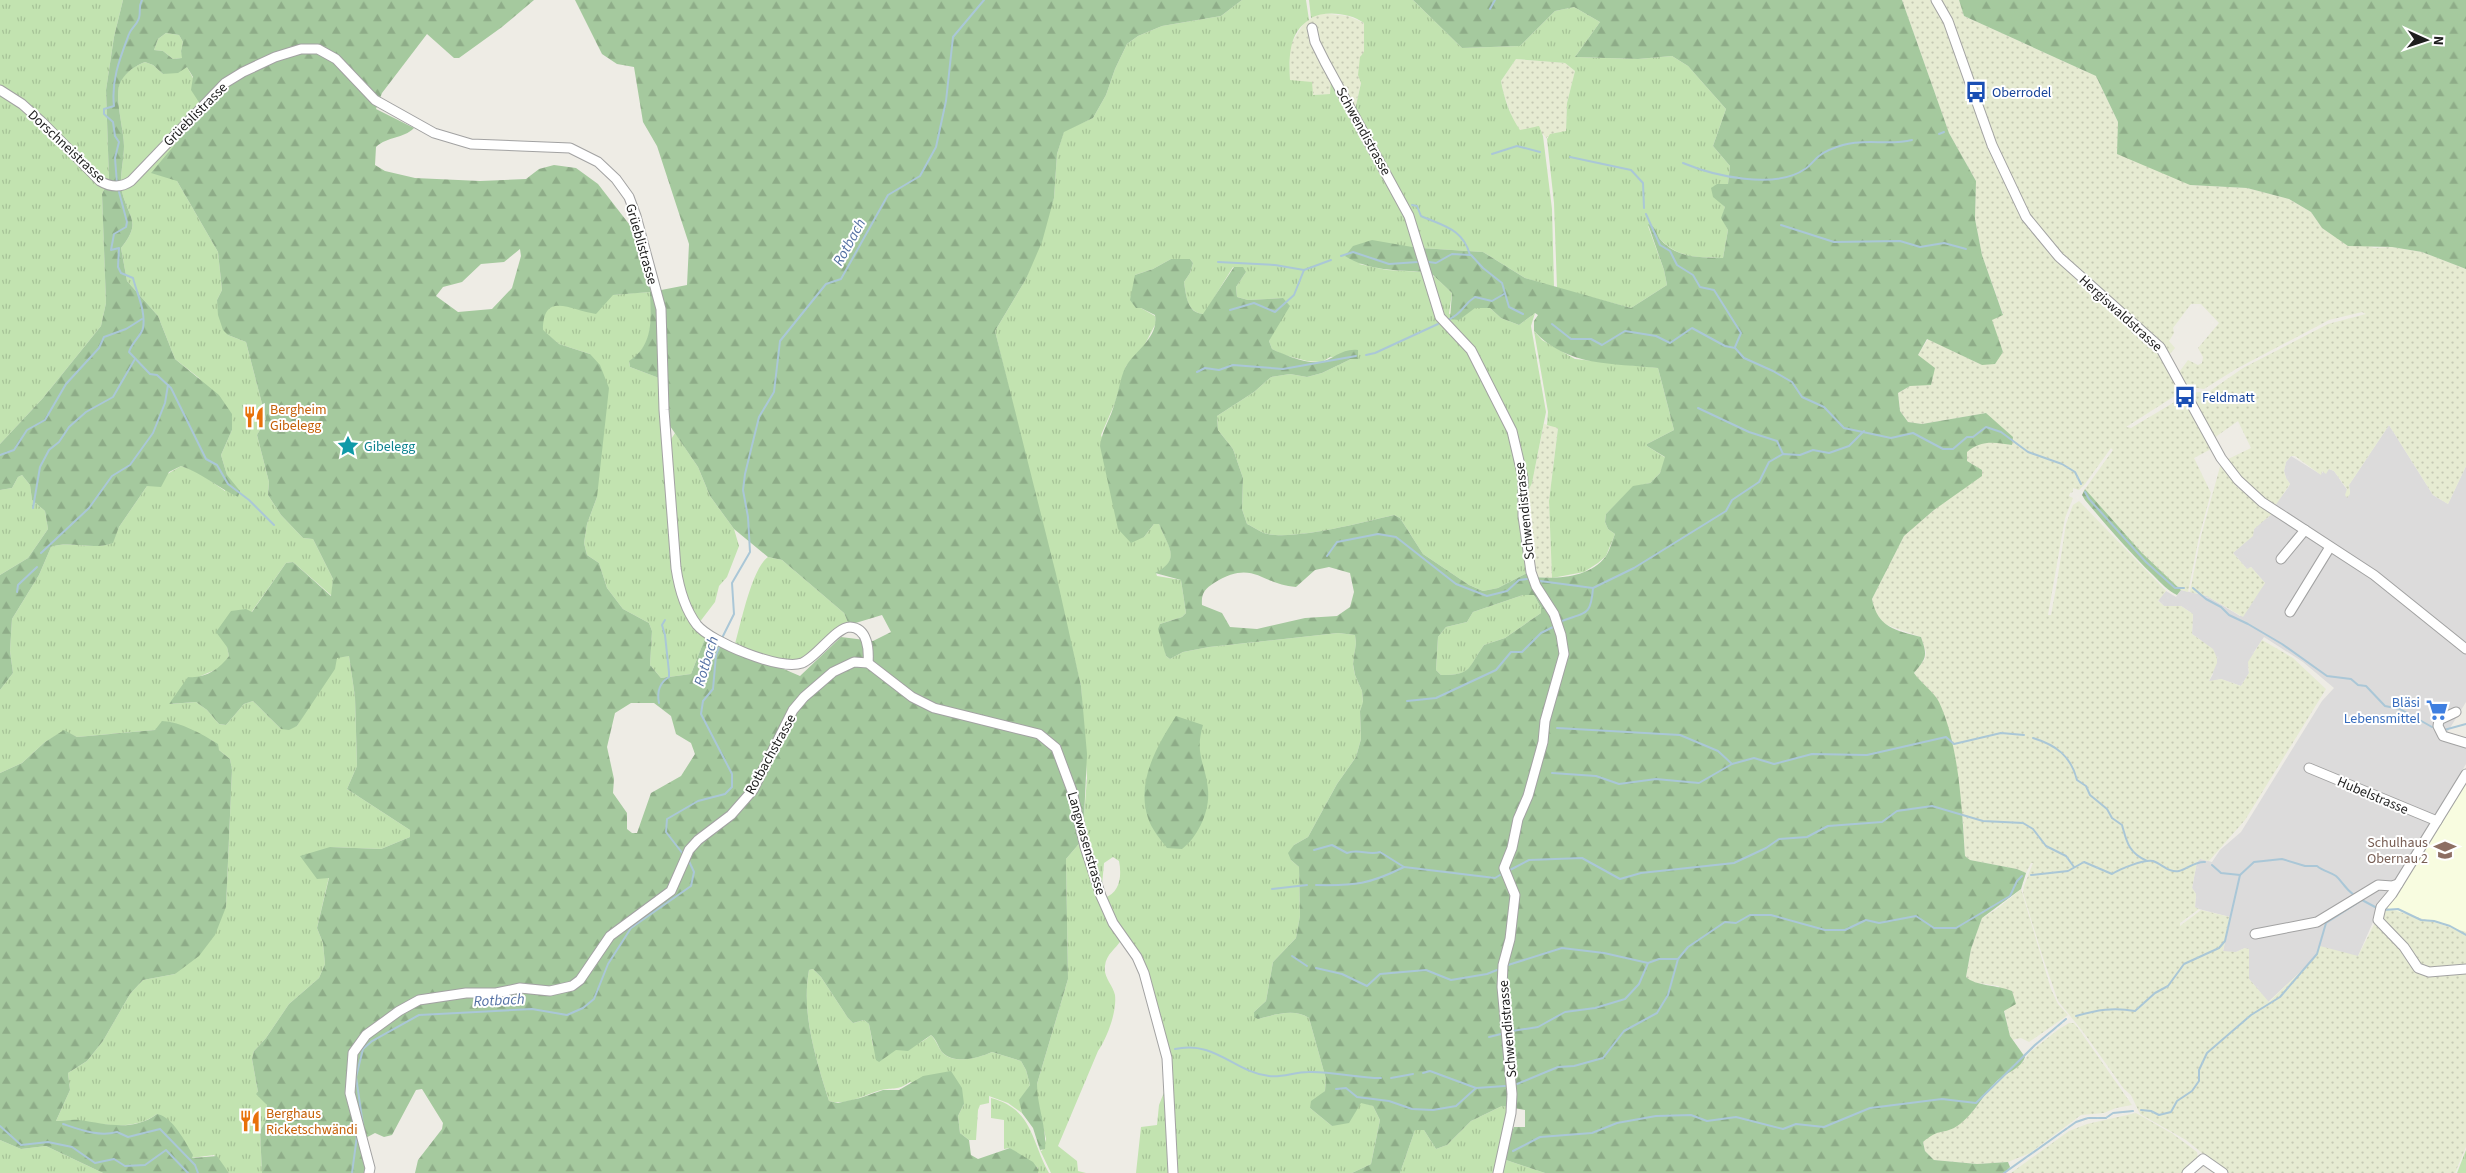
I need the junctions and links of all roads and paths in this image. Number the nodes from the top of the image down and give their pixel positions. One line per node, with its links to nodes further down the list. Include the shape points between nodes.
1 (1936, 0): 5 (street, Hergiswaldstrasse, via 1948,21 1992,146 2026,217 2059,257 2160,347 2221,458 2238,480 2257,499)
2 (1312, 28): 21 (street, Schwendistrasse, via 1325,62 1409,216 1440,318 1471,350 1512,431 1523,478 1523,516 1531,572 1554,614 1561,635 1564,654 1543,742 1504,868 1515,895 1502,987 1512,1094)
3 (0, 90): 4 (street, Dorschneistrasse, via 36,116 100,180 124,186)
4 (136, 176): 10 (street, Grüeblistrasse, via 225,83 275,57 312,48 323,50 336,59 375,100 445,138 470,144 563,146 598,162 616,179 633,206 661,308 664,410 679,589 692,618 698,627 748,654 789,666 811,658 841,630 850,627 860,631 869,644)
5 (2305, 530): 6 (street, Hergiswaldstrasse); 7 (street)
6 (2330, 547): 8 (street); 9 (street, Hergiswaldstrasse, via 2374,575)
7 (2282, 559)
8 (2290, 612)
9 (2466, 649)
10 (868, 663): 19 (street, Rotbachstrasse, via 854,662 833,672 792,710 753,790 731,815 689,850 671,891 610,936 580,980 572,986 550,990 520,988 419,1000 399,1010 366,1035 353,1053 350,1093); 20 (street, Langwasenstrasse, via 912,697 934,708 1039,734 1056,748 1072,791 1101,896 1113,923 1140,965 1165,1049 1169,1068)
11 (2456, 712): 12 (street, via 2439,720 2439,730 2442,736)
12 (2466, 743)
13 (2309, 768): 15 (street, Hubelstrasse)
14 (2466, 774): 15 (street)
15 (2437, 821): 16 (street)
16 (2398, 884): 17 (street, via 2378,885 2317,922); 18 (street, via 2379,912 2381,925 2423,971)
17 (2255, 934)
18 (2466, 969)
19 (369, 1173)
20 (1173, 1173)
21 (1498, 1173)
22 (2187, 1173): 23 (street, via 2203,1159)
23 (2224, 1173)

